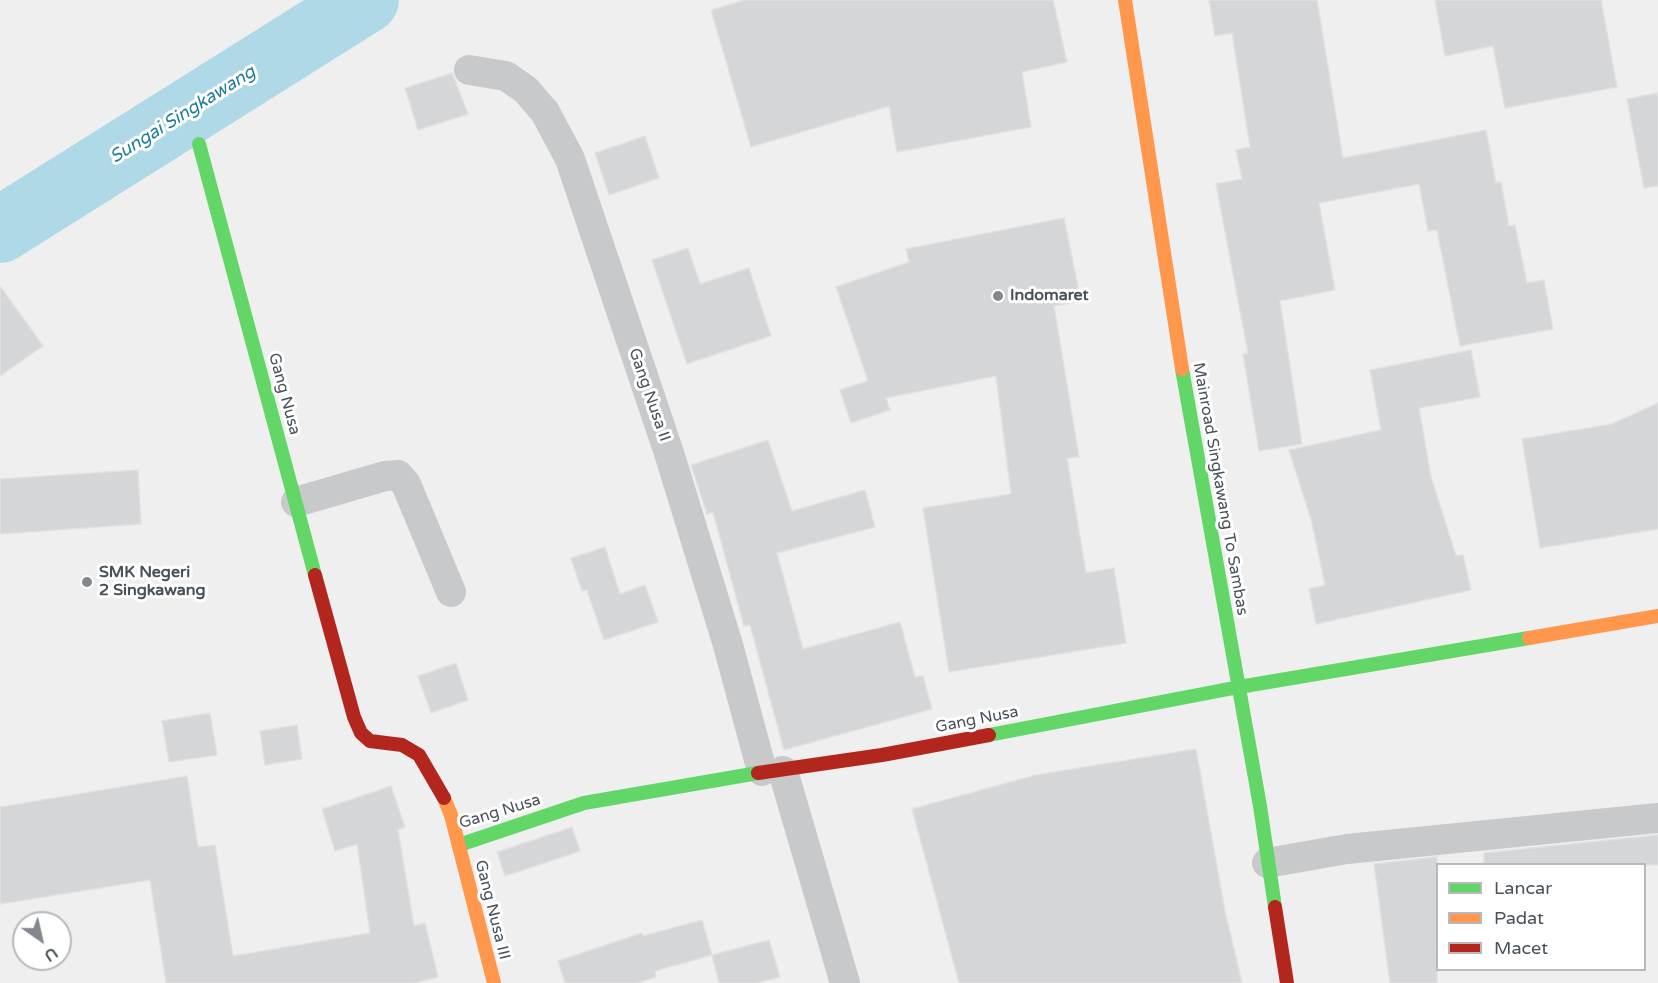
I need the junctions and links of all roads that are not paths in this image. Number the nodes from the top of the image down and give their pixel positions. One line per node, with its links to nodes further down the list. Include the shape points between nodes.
1 (1133, 1): 7 (street, Mainroad Singkawang To Sambas, via 1169,297)
2 (469, 70): 8 (street, Gang Nusa II, via 506,75 526,90 545,112 570,159)
3 (200, 144): 4 (street, Gang Nusa)
4 (296, 502): 5 (street, via 398,475 406,484); 10 (street, Gang Nusa, via 361,733 370,741 402,745 419,755 440,788)
5 (451, 592)
6 (1658, 616): 7 (street, Gang Nusa)
7 (1239, 687): 8 (street, Gang Nusa); 11 (street, Mainroad Singkawang To Sambas)
8 (772, 771): 10 (street, Gang Nusa, via 584,803); 13 (street, Gang Nusa II)
9 (1658, 818): 11 (street, via 1347,849)
10 (459, 845): 12 (street, Gang Nusa III)
11 (1267, 863): 14 (street, Mainroad Singkawang To Sambas)
12 (494, 983)
13 (845, 983)
14 (1287, 983)

